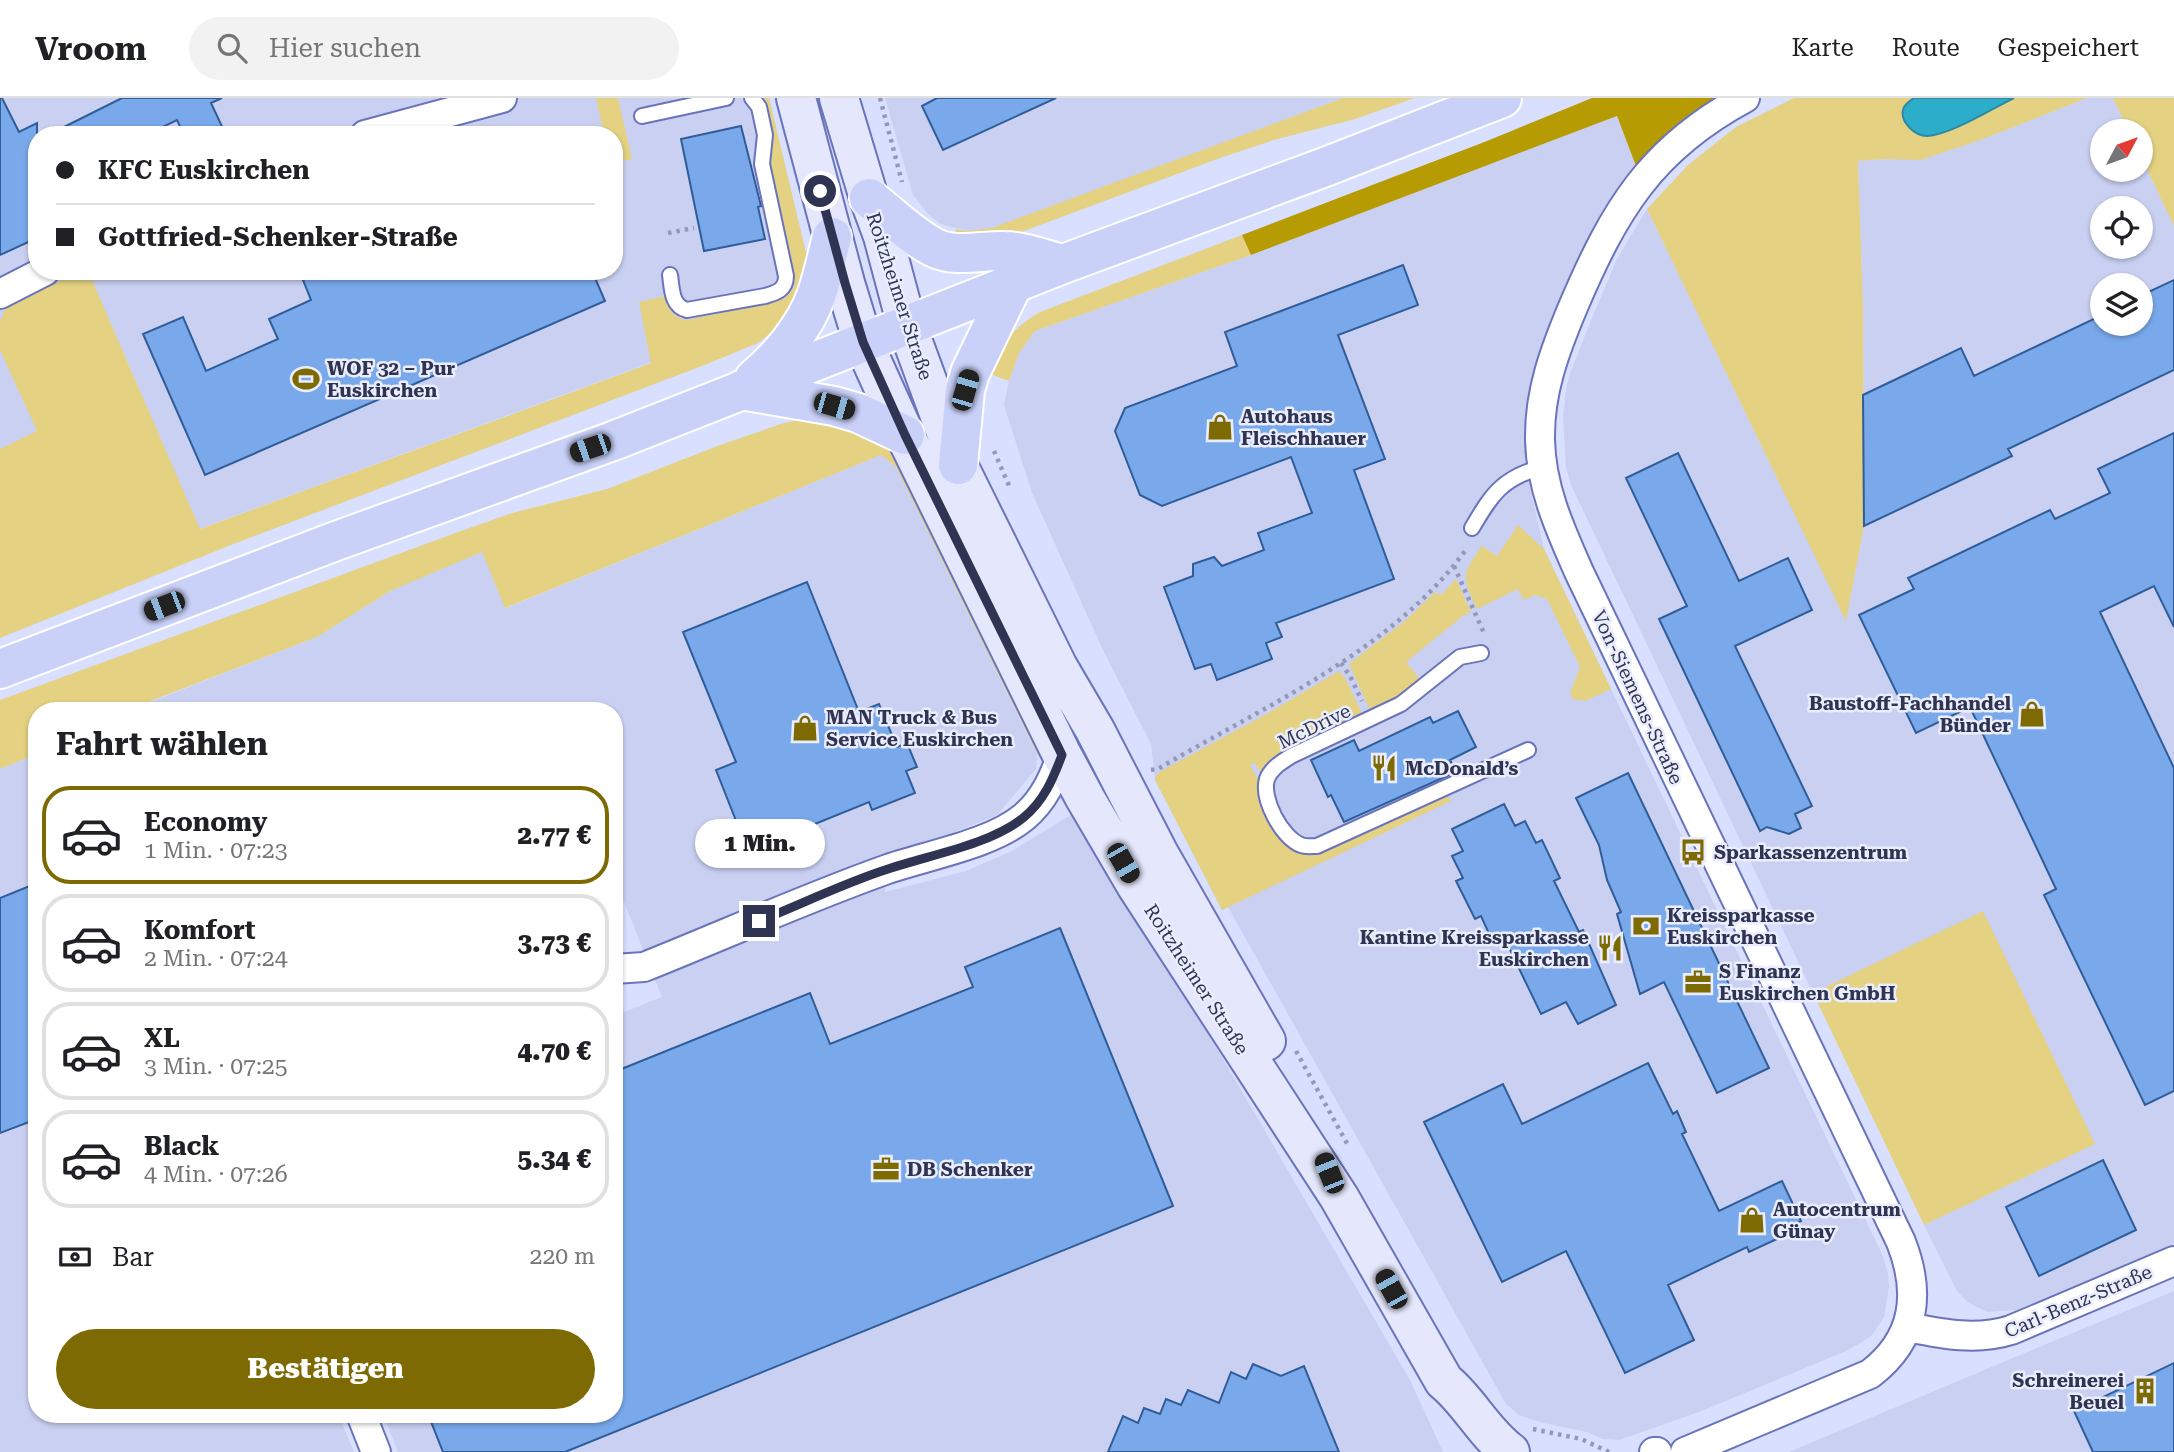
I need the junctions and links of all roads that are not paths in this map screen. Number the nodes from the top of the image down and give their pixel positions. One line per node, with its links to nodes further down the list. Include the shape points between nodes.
1 (502, 98): 9 (street)
2 (726, 98): 8 (lane)
3 (752, 98): 13 (lane, via 759,107 765,135 762,164 786,276 784,286 765,296 687,310 677,306)
4 (796, 98): 11 (street, Roitzheimer Straße)
5 (839, 98): 10 (street, Roitzheimer Straße)
6 (1502, 98): 12 (main road)
7 (1745, 98): 22 (street, Von-Siemens-Straße, via 1682,138 1635,190 1605,237 1549,372 1540,417)
8 (642, 116)
9 (398, 126)
10 (869, 198): 12 (main road, via 918,237 946,252 1006,250); 17 (street, Roitzheimer Straße)
11 (832, 237): 18 (street, Roitzheimer Straße); 19 (main road, via 816,296 803,322 766,369)
12 (1063, 264): 15 (main road)
13 (670, 275)
14 (28, 280): 16 (street)
15 (1013, 284): 17 (main road); 21 (main road, via 970,373)
16 (0, 294)
17 (907, 326): 18 (main road); 21 (street, Roitzheimer Straße)
18 (863, 342): 19 (main road); 20 (street, Roitzheimer Straße)
19 (741, 390): 20 (main road, via 834,406); 25 (main road)
20 (905, 435): 27 (street, Roitzheimer Straße)
21 (958, 465): 29 (street, Roitzheimer Straße, via 1058,667 1300,1100)
22 (1542, 467): 23 (lane, via 1501,486); 31 (street, Von-Siemens-Straße, via 1550,505 1579,572 1900,1242 1913,1299)
23 (1472, 528)
24 (1485, 649): 26 (lane, McDrive, via 1460,657 1401,704 1277,766 1267,780 1268,800 1282,832 1299,845 1317,846)
25 (0, 669)
26 (1528, 750)
27 (1062, 755): 28 (street, via 1041,800 1006,828 887,869 644,967); 29 (street, Roitzheimer Straße, via 1136,885)
28 (623, 968)
29 (1339, 1197): 32 (street, Roitzheimer Straße)
30 (2174, 1261): 31 (street, Carl-Benz-Straße, via 1996,1335 1960,1336)
31 (1908, 1327): 37 (street, via 1901,1342 1870,1374)
32 (1444, 1381): 34 (street, Roitzheimer Straße, via 1495,1440); 36 (street, Roitzheimer Straße, via 1445,1397)
33 (365, 1423): 35 (street)
34 (1518, 1440)
35 (376, 1452)
36 (1469, 1452)
37 (1685, 1452)

